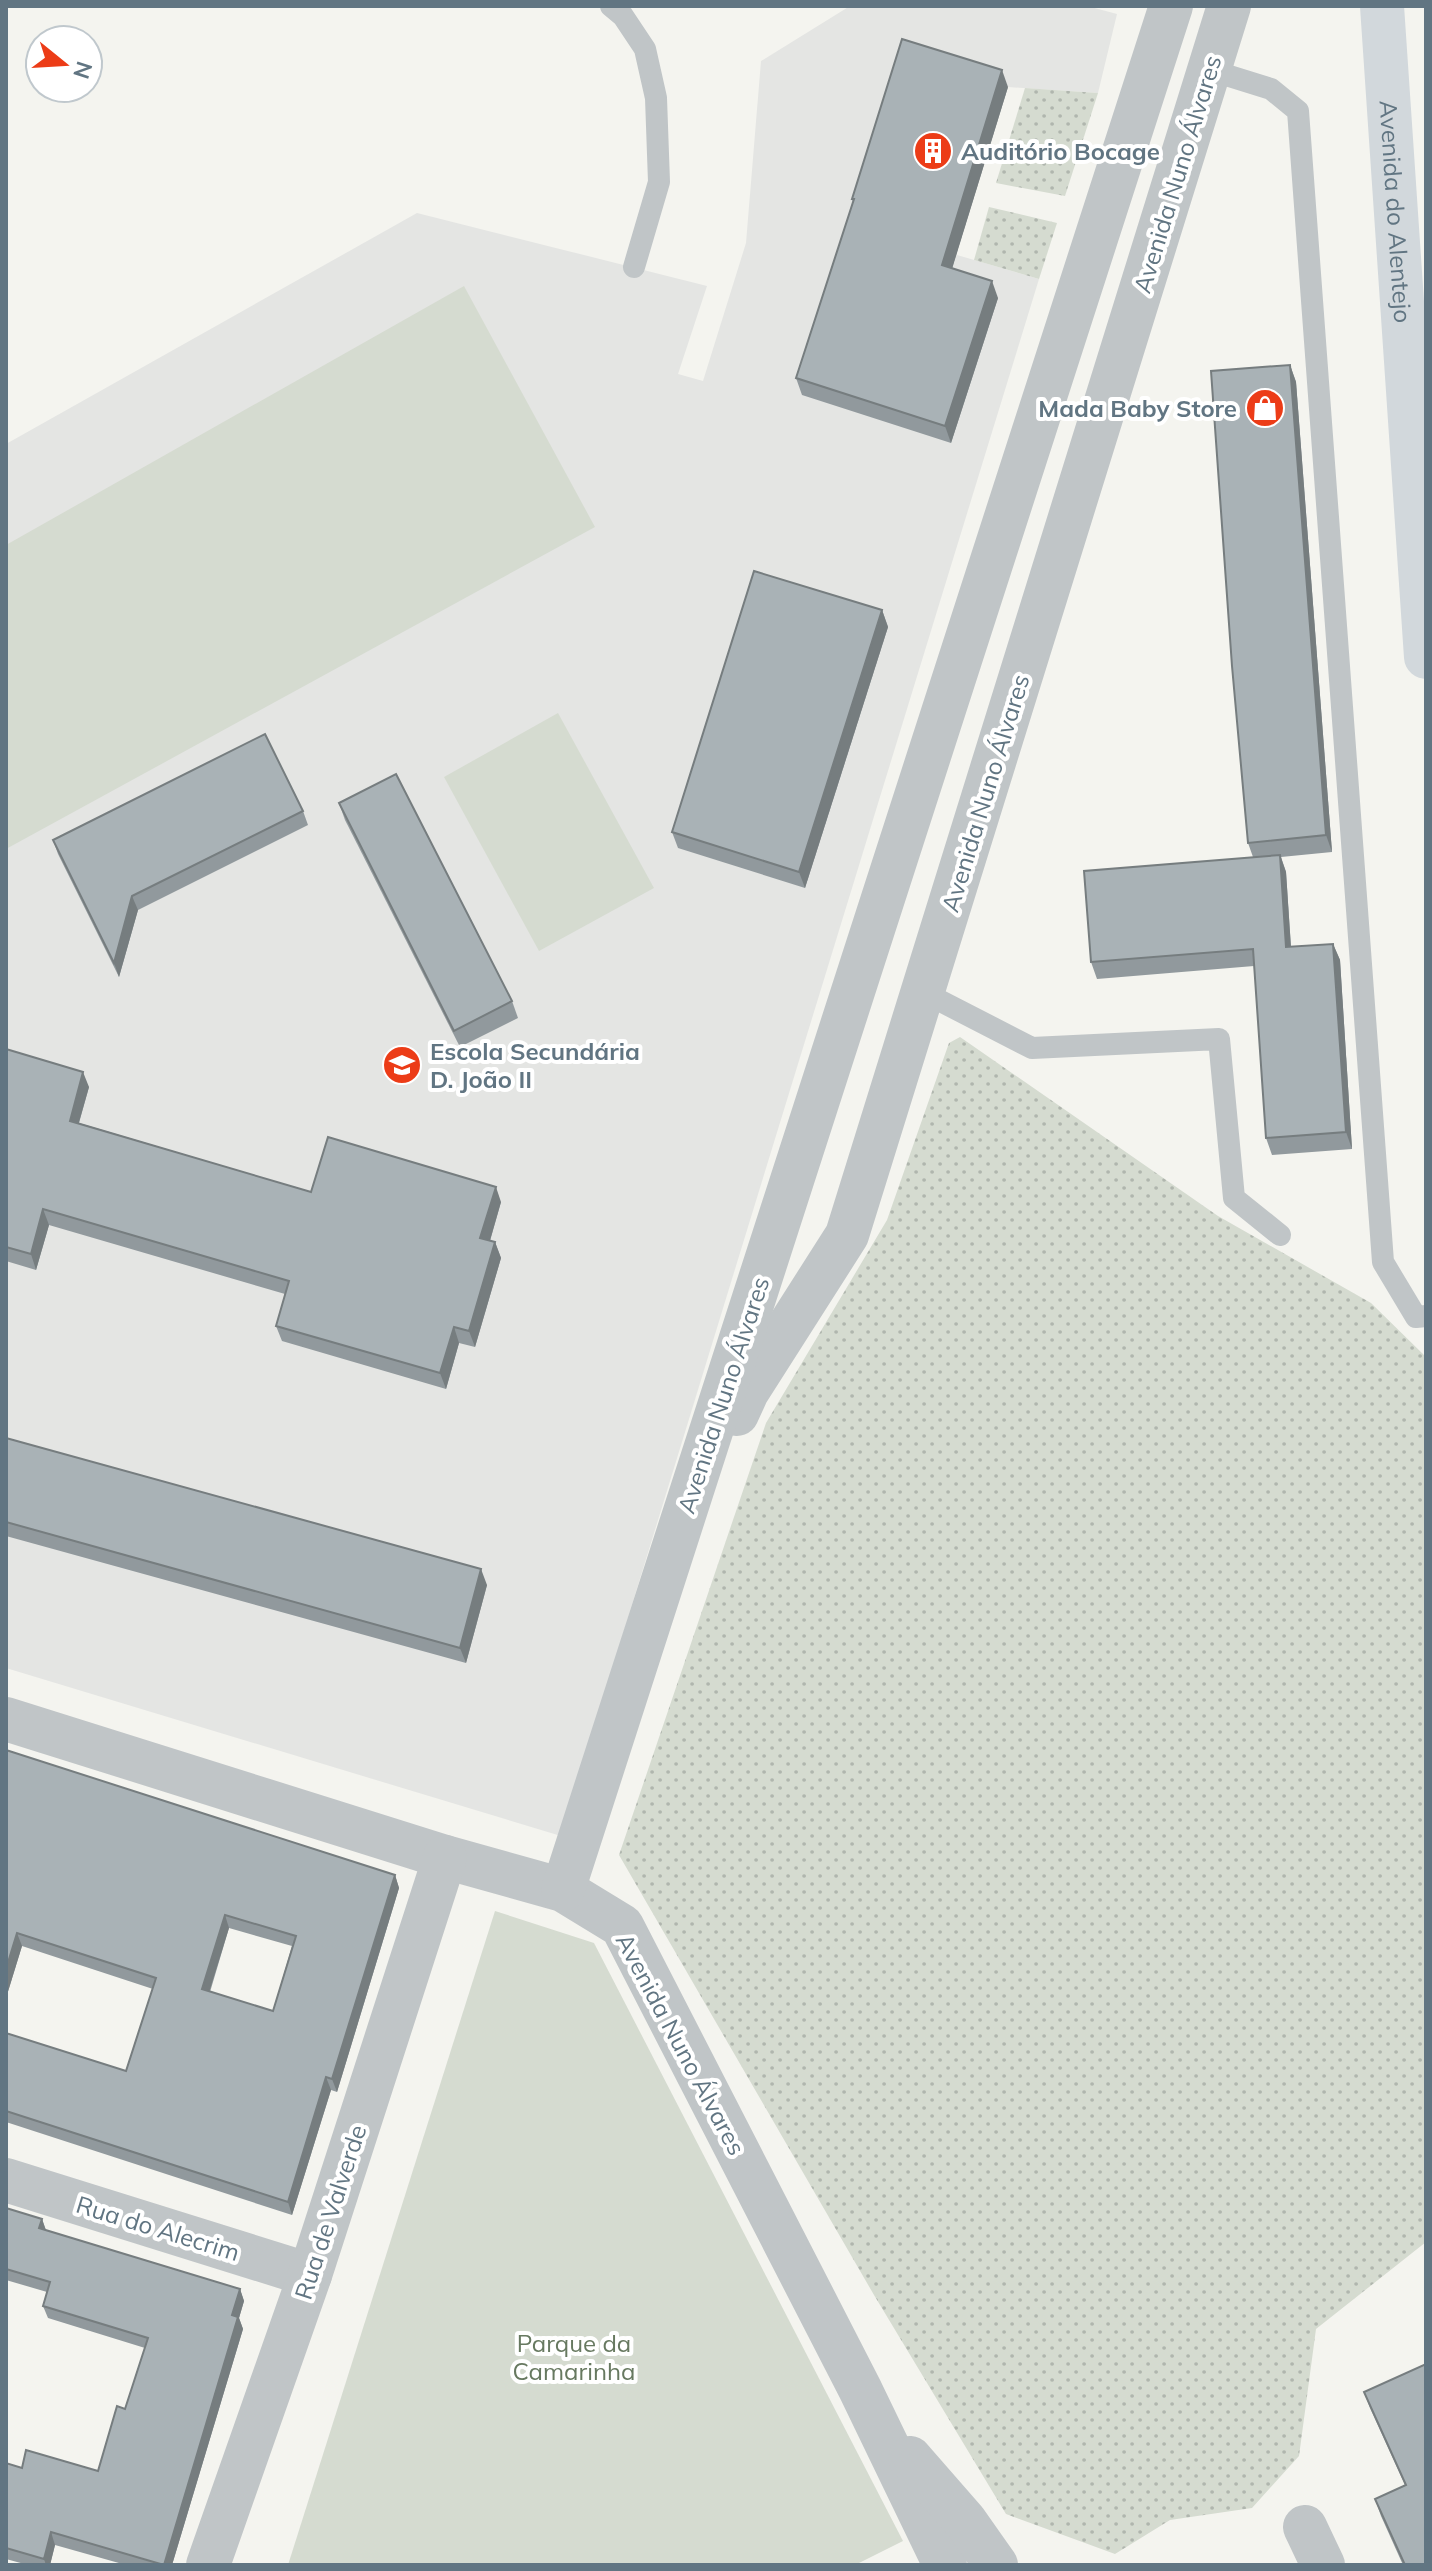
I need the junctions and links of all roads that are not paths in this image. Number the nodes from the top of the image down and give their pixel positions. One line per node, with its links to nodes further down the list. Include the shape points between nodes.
1 (611, 6): 6 (lane, via 645,49 656,98 659,182)
2 (1171, 6): 9 (street, Avenida Nuno Álvares)
3 (1229, 6): 5 (street, Avenida Nuno Álvares)
4 (1382, 6): 7 (main road, Avenida do Alentejo)
5 (1210, 70): 8 (street, Avenida Nuno Álvares); 12 (lane, via 1271,89 1298,111 1383,1262 1416,1317)
6 (634, 267)
7 (1426, 657)
8 (923, 992): 10 (street, Avenida Nuno Álvares); 11 (lane, via 1032,1048 1219,1039 1234,1198)
9 (785, 1205): 10 (street, via 788,1226 806,1245 819,1246); 13 (street, Avenida Nuno Álvares)
10 (847, 1235): 13 (street, Avenida Nuno Álvares, via 747,1392)
11 (1280, 1235)
12 (1426, 1316)
13 (673, 1550): 16 (street, Avenida Nuno Álvares)
14 (6, 1719): 15 (street)
15 (445, 1857): 16 (street); 18 (street, Rua de Valverde)
16 (563, 1890): 19 (street, Avenida Nuno Álvares, via 622,1926)
17 (6, 2180): 18 (street, Rua do Alecrim)
18 (310, 2275): 20 (street, Rua de Valverde)
19 (870, 2412): 21 (street, Avenida Nuno Álvares); 22 (street, Avenida Nuno Álvares, via 965,2521)
20 (208, 2565)
21 (945, 2565)
22 (996, 2565)

